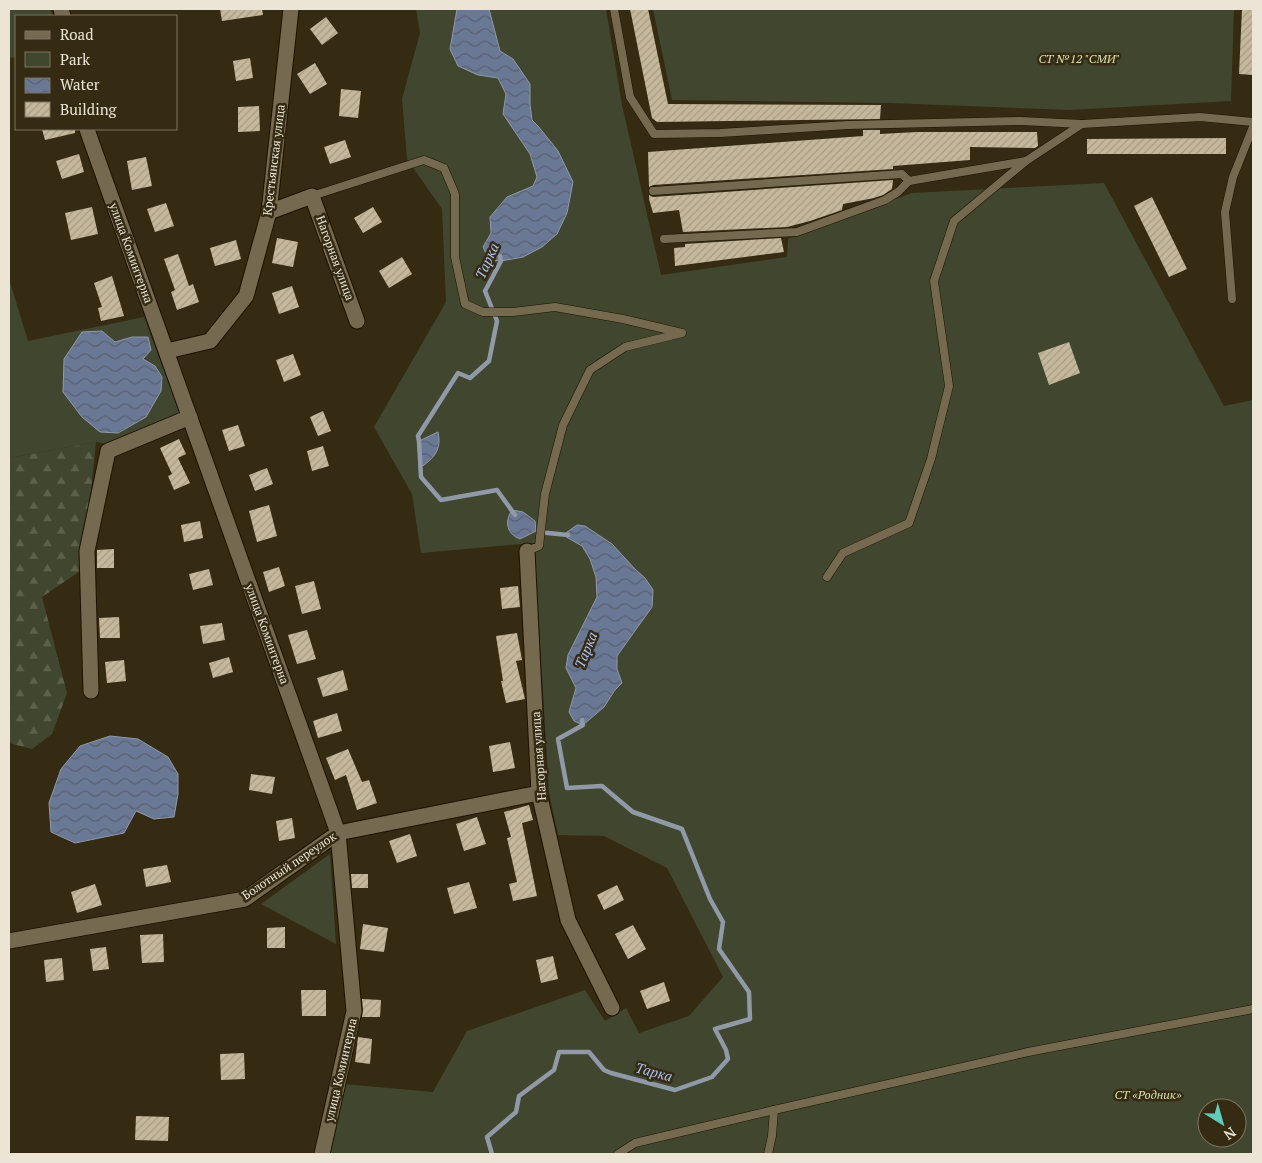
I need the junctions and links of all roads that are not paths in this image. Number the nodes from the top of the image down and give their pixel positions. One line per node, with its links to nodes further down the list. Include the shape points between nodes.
1 (292, 9): 11 (street, Крестьянская улица)
2 (614, 9): 4 (lane, via 630,97 654,134 857,125)
3 (1253, 122): 4 (lane, via 1200,117)
4 (1082, 124): 7 (lane)
5 (1253, 127): 13 (lane, via 1233,177 1225,212)
6 (88, 130): 15 (street, улица Коминтерна)
7 (1026, 161): 8 (lane); 18 (lane, via 954,221 934,281 949,386 931,459 910,523 843,552)
8 (909, 181): 9 (lane, via 902,174); 12 (lane, via 885,200 797,232)
9 (653, 191)
10 (312, 196): 11 (street); 14 (street, Нагорная улица); 17 (lane, via 424,160 444,168 455,194 455,256 465,304 483,312 555,307 682,332 625,347 590,370 563,425 545,494 543,523)
11 (269, 212): 15 (street, Крестьянская улица, via 246,296 210,342)
12 (664, 239)
13 (1232, 299)
14 (358, 321)
15 (166, 352): 16 (street, улица Коминтерна)
16 (190, 417): 19 (street, via 108,451 87,552); 21 (street, улица Коминтерна)
17 (533, 548): 20 (street, Нагорная улица)
18 (827, 577)
19 (91, 691)
20 (539, 793): 21 (street, Болотный переулок); 23 (street, Нагорная улица, via 568,920)
21 (338, 833): 22 (street, Болотный переулок, via 245,899); 26 (street, улица Коминтерна, via 354,1011)
22 (9, 941)
23 (612, 1008)
24 (1253, 1009): 25 (lane, via 1028,1052)
25 (774, 1110): 27 (lane, via 635,1143); 28 (lane)
26 (322, 1154)
27 (618, 1154)
28 (768, 1154)

